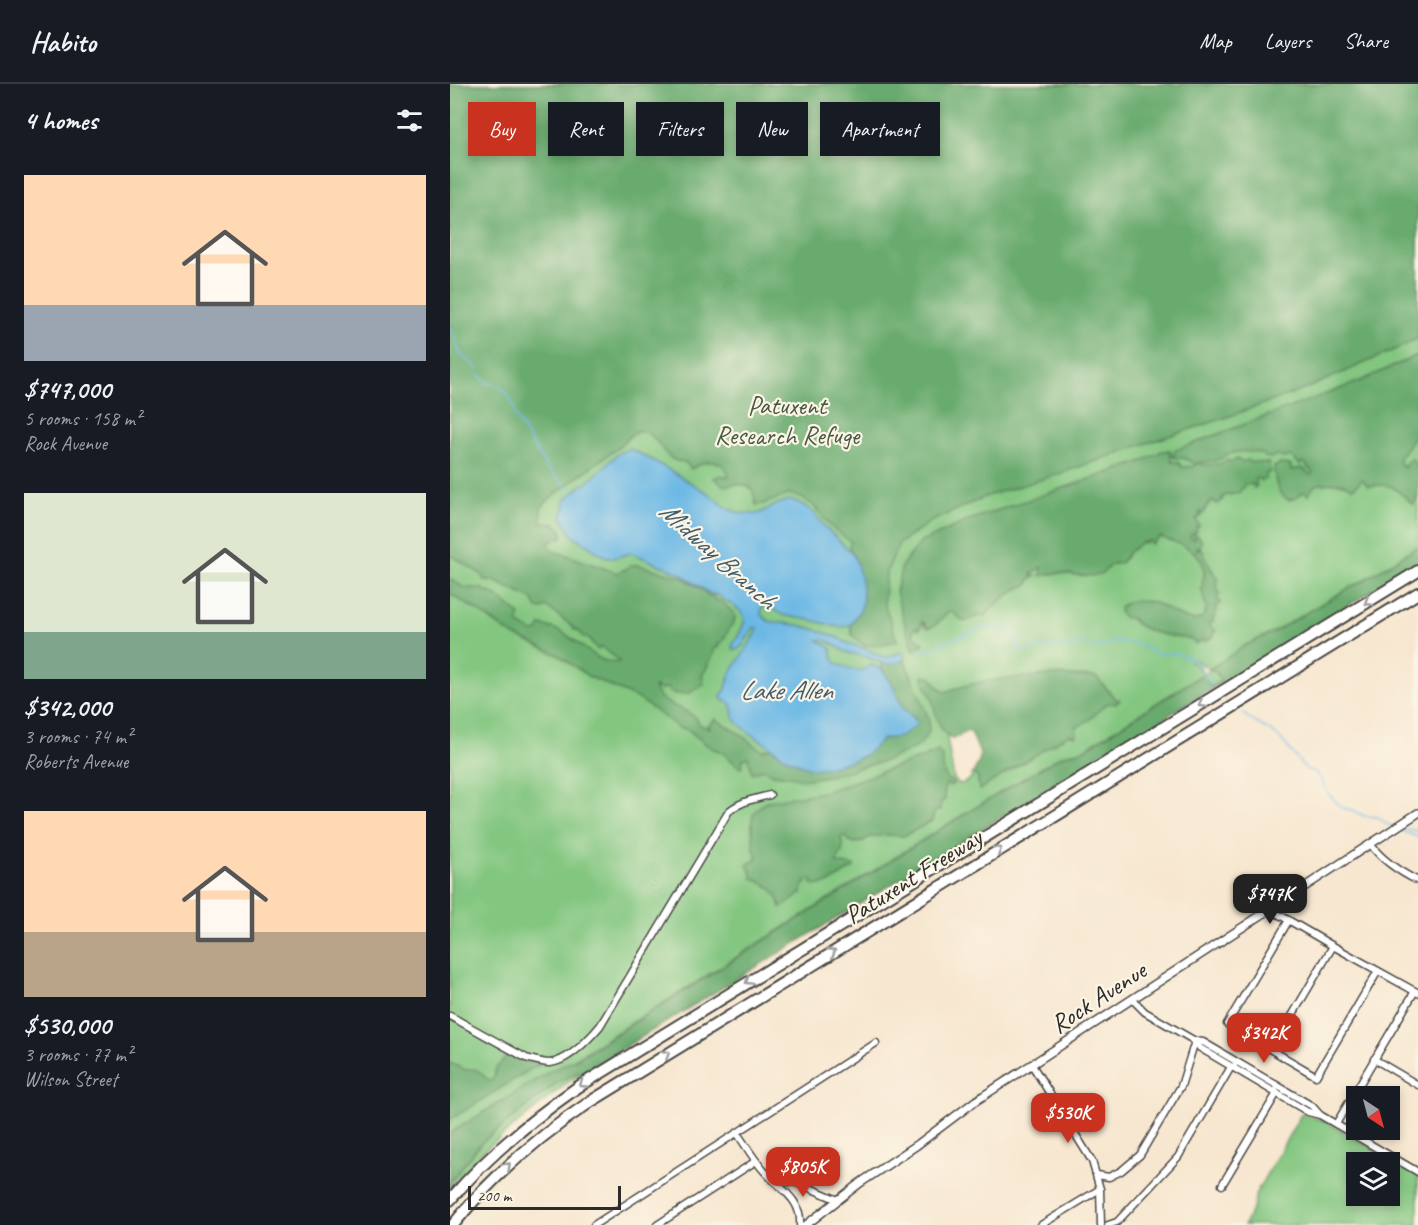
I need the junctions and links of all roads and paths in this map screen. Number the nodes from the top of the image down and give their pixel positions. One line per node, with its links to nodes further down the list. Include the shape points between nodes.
1 (1418, 571): 33 (highway, Patuxent Freeway, one-way to 33, via 578,1087 513,1135)
2 (1418, 592): 35 (highway, Patuxent Freeway, one-way to 2, via 492,1180 526,1149 590,1102)
3 (770, 795): 13 (street, via 746,801 729,811 600,1026 578,1048 549,1063 526,1058)
4 (1418, 813): 5 (street, Rock Avenue)
5 (1371, 845): 6 (street, via 1389,864); 7 (street, Rock Avenue)
6 (1418, 881)
7 (1274, 911): 8 (street); 12 (street, Rock Avenue)
8 (1289, 920): 9 (street); 16 (street, via 1227,1024)
9 (1333, 946): 10 (street); 16 (street)
10 (1378, 971): 11 (street); 16 (street, via 1316,1076)
11 (1416, 992): 17 (street)
12 (1133, 1000): 14 (street); 18 (street, Rock Avenue)
13 (450, 1016)
14 (1195, 1041): 19 (street); 20 (street); 29 (street, via 1181,1086 1140,1155 1109,1177)
15 (876, 1043): 26 (street)
16 (1272, 1050)
17 (1374, 1059): 22 (street); 25 (street)
18 (1032, 1065): 29 (street, via 1086,1149); 34 (street, Rock Avenue)
19 (1243, 1065): 20 (street); 21 (street)
20 (1231, 1067): 23 (street); 42 (street, via 1178,1157 1117,1222)
21 (1271, 1082): 23 (street); 24 (street)
22 (1418, 1085)
23 (1276, 1093): 24 (street); 31 (street)
24 (1320, 1115): 25 (street)
25 (1336, 1124): 28 (street)
26 (737, 1133): 27 (street); 36 (street)
27 (756, 1161): 30 (street); 37 (street)
28 (1418, 1172)
29 (1097, 1175): 32 (street)
30 (773, 1180): 34 (street, via 798,1183); 38 (street, via 791,1196)
31 (1222, 1185)
32 (1100, 1189): 40 (street); 41 (street)
33 (450, 1200)
34 (838, 1200): 39 (street, Rock Avenue)
35 (453, 1225)
36 (594, 1225)
37 (657, 1225)
38 (800, 1225)
39 (806, 1225)
40 (1041, 1225)
41 (1101, 1225)
42 (1108, 1225)

